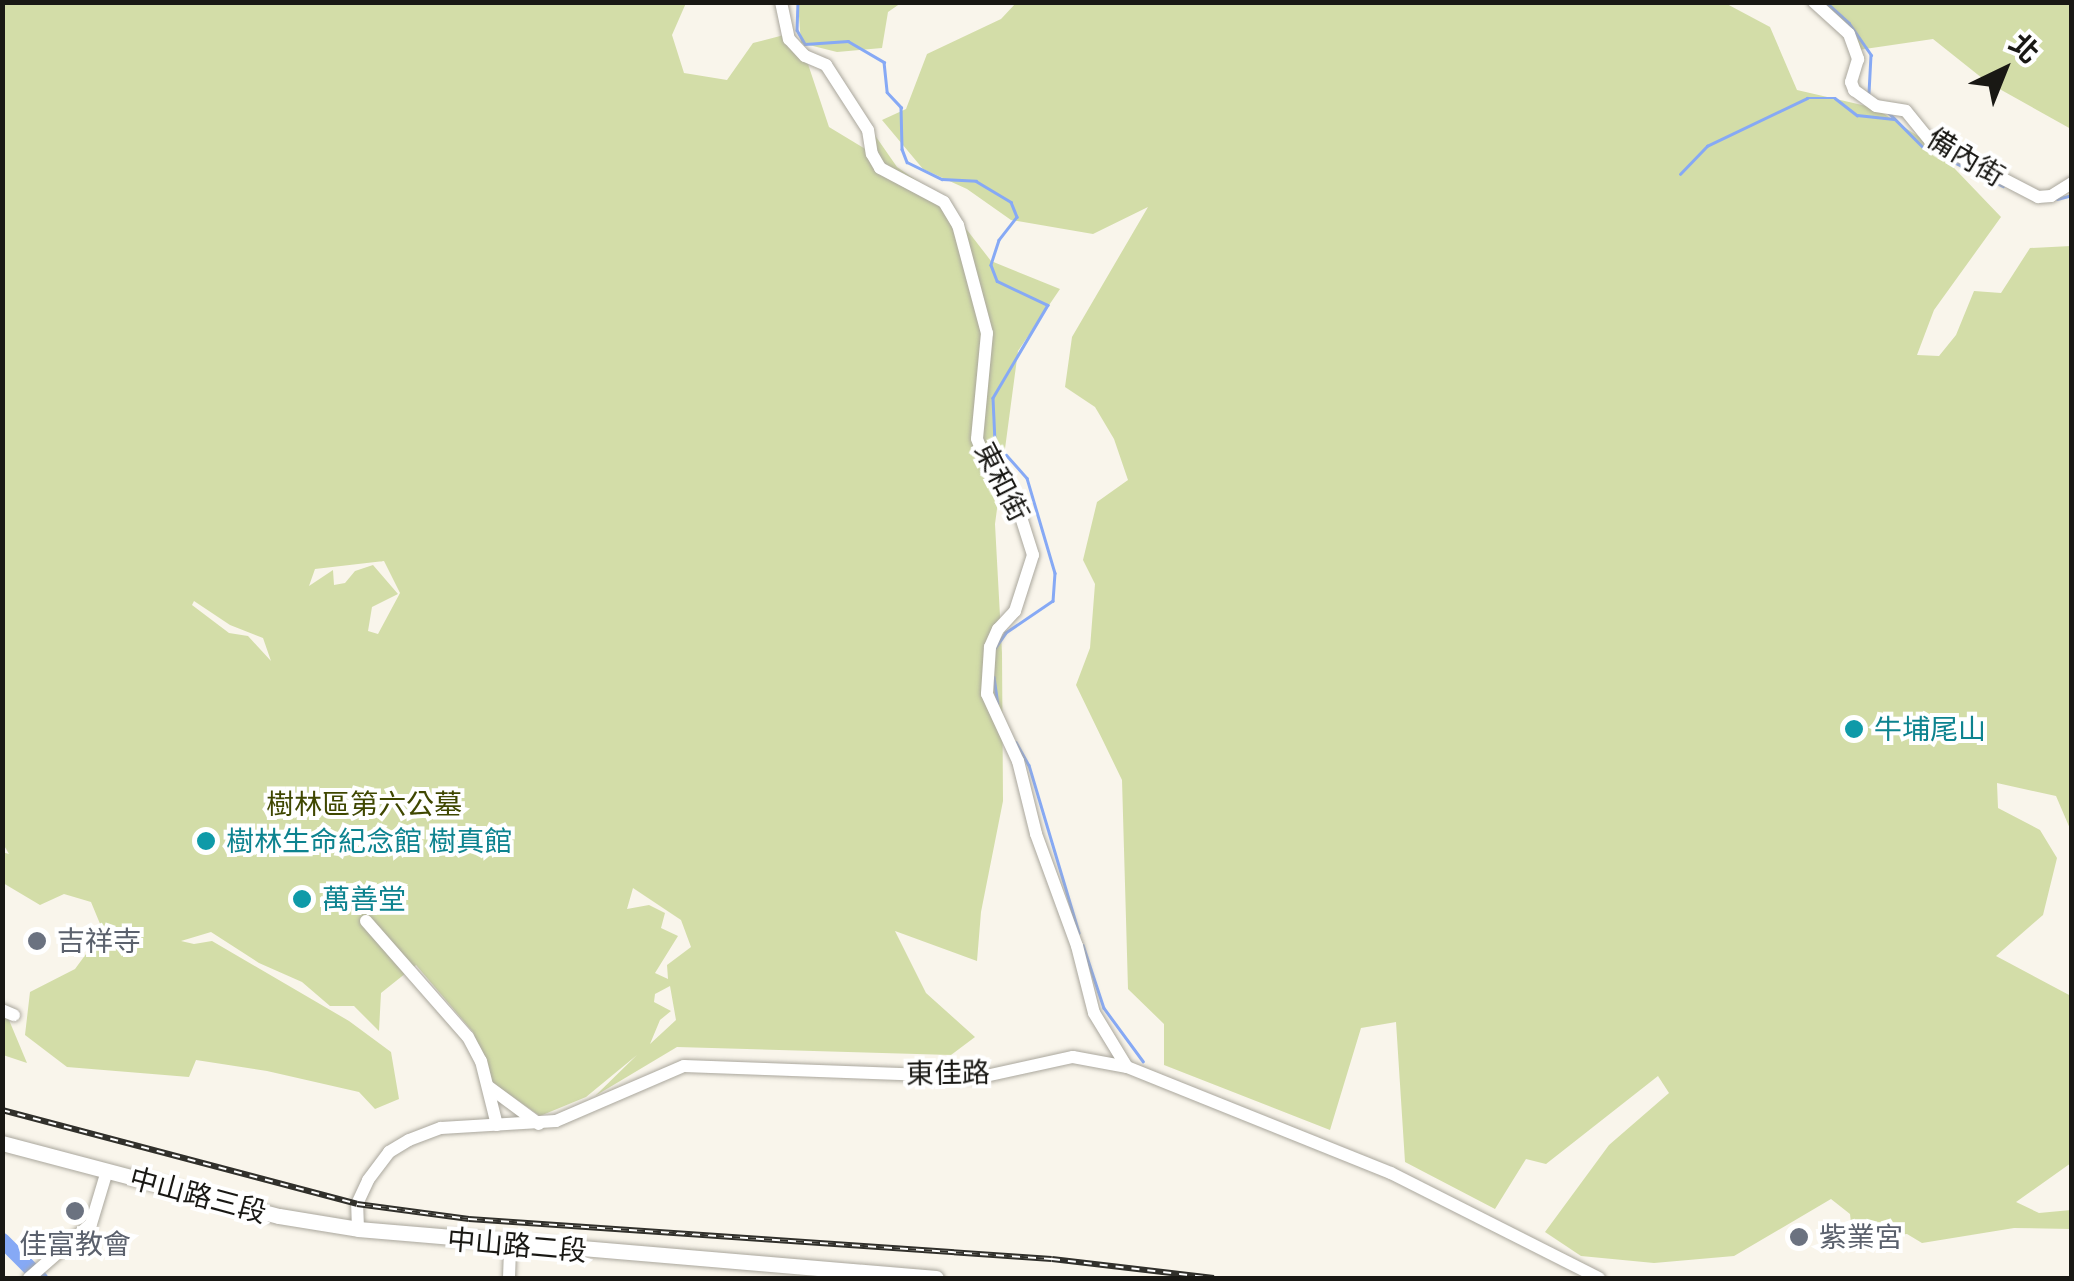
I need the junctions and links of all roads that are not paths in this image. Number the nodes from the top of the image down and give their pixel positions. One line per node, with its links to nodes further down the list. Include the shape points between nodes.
1 (781, 2): 5 (street, 東和街, via 788,39 826,65 868,130 880,168 944,202 958,225 987,333 977,438 1020,514 1033,555 1015,612 990,647 987,694 1018,760 1094,1013)
2 (1814, 2): 3 (street, 備內街, via 1849,34 1858,60 1854,90 1906,111 1930,141 2038,197)
3 (2072, 183)
4 (366, 920): 6 (street, via 468,1038)
5 (1127, 1066): 7 (street, 東佳路, via 1073,1057 981,1077 697,1063); 17 (street, 東佳路, via 1391,1173)
6 (489, 1087): 7 (street); 8 (street)
7 (539, 1124): 8 (street, 東佳路)
8 (497, 1125): 11 (street, 東佳路, via 441,1128 388,1152 358,1204)
9 (2, 1142): 10 (main road, 中山路三段)
10 (106, 1171): 11 (main road, 中山路三段, via 278,1216); 14 (street, via 91,1224)
11 (358, 1229): 12 (main road, 中山路三段)
12 (397, 1233): 13 (main road, 中山路二段)
13 (510, 1245): 15 (street); 16 (main road, 中山路二段)
14 (29, 1278)
15 (509, 1278)
16 (936, 1278)
17 (1598, 1278)

